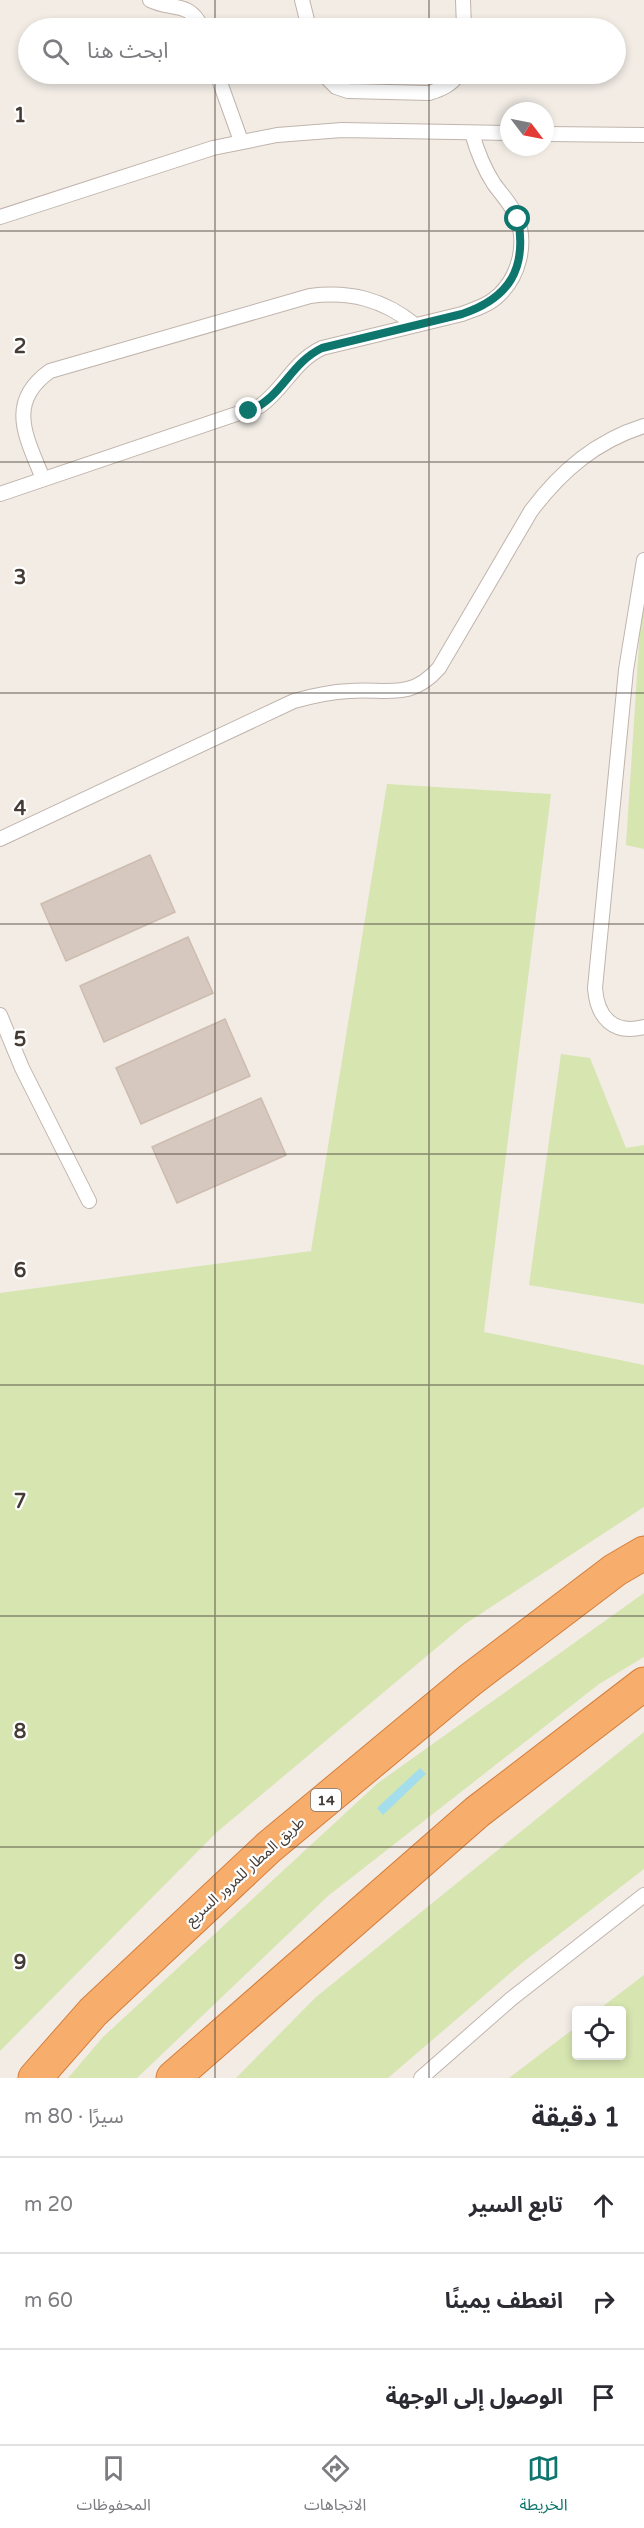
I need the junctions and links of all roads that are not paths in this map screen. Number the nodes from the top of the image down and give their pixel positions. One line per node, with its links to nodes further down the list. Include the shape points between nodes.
1 (150, 0): 4 (lane, via 183,7)
2 (302, 0): 5 (lane)
3 (463, 0): 6 (lane)
4 (195, 18)
5 (306, 18)
6 (464, 18)
7 (221, 84): 14 (lane)
8 (333, 84): 9 (lane, via 348,92 429,93)
9 (450, 84)
10 (472, 133): 11 (lane); 14 (lane, via 320,131); 16 (lane, via 485,169 518,219 520,260 499,296 482,307)
11 (500, 133)
12 (554, 134): 13 (lane)
13 (644, 135)
14 (241, 141): 15 (lane)
15 (0, 217)
16 (415, 325): 18 (lane, via 309,354 279,391 260,406); 18 (lane, via 369,298 329,293 50,371 27,393 22,409 22,425)
17 (644, 426): 21 (lane, via 601,444 547,490 439,668 419,685 396,693 334,692 294,701)
18 (43, 479): 19 (lane)
19 (0, 494)
20 (644, 560): 23 (lane, via 626,670 595,987 604,1018 618,1027)
21 (0, 839)
22 (0, 1015): 24 (lane, via 22,1068)
23 (644, 1027)
24 (89, 1201)
25 (644, 1553): 28 (highway, طريق المطار للمرور السريع / 14, via 615,1570 470,1680 269,1847 93,2012)
26 (644, 1684): 29 (highway, via 477,1812)
27 (644, 1895): 30 (lane, via 511,1999)
28 (35, 2078)
29 (173, 2078)
30 (421, 2078)

